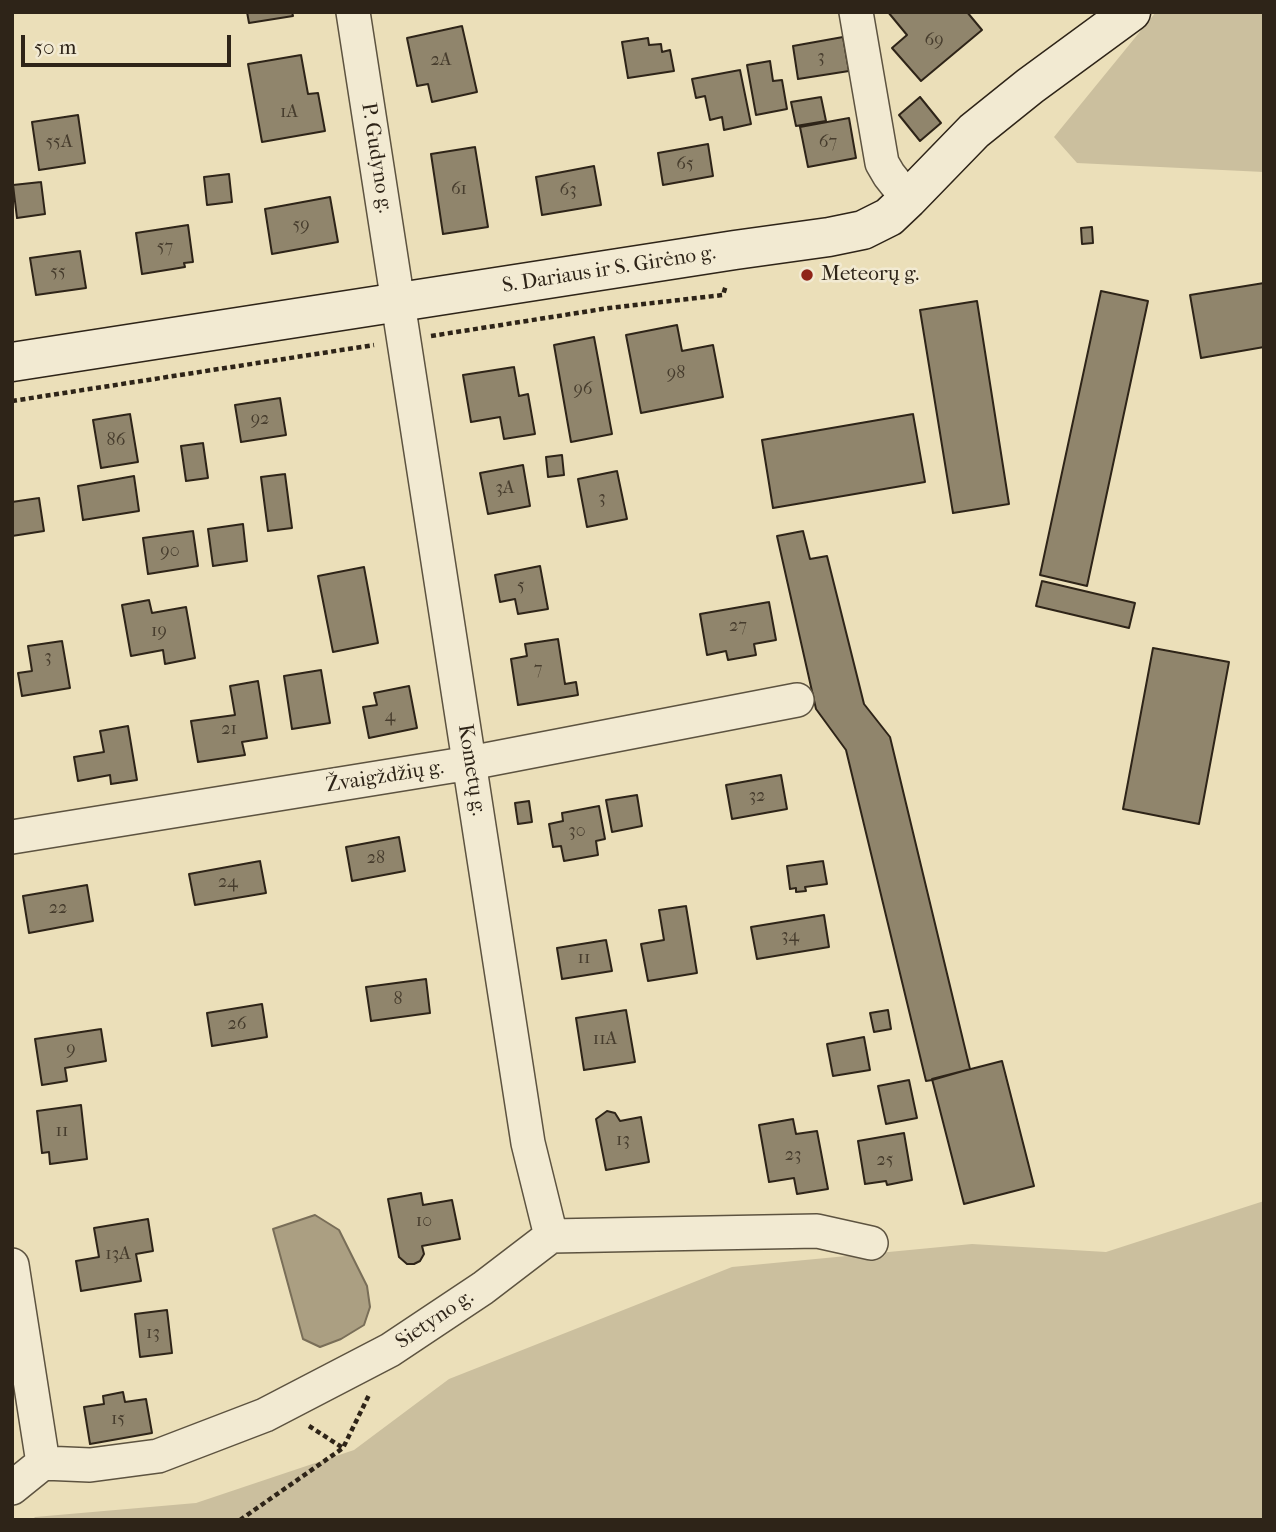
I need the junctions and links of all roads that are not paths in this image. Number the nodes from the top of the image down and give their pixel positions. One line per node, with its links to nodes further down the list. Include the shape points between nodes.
1 (353, 12): 5 (street, P. Gudyno g.)
2 (856, 12): 4 (street, via 882,163)
3 (1131, 12): 4 (street, S. Dariaus ir S. Girėno g., via 974,131)
4 (908, 199): 5 (street, S. Dariaus ir S. Girėno g., via 863,230 830,237)
5 (398, 303): 6 (street, S. Dariaus ir S. Girėno g.); 8 (street, Kometų g.)
6 (12, 362)
7 (797, 700): 8 (street, Žvaigždžių g.)
8 (470, 763): 9 (street, Žvaigždžių g.); 10 (street, Kometų g., via 528,1143)
9 (12, 837)
10 (551, 1236): 11 (street, via 817,1231); 13 (street, Sietyno g., via 390,1350 265,1415 158,1456 90,1465)
11 (871, 1242)
12 (12, 1265): 13 (street)
13 (43, 1463): 14 (street)
14 (12, 1488)

